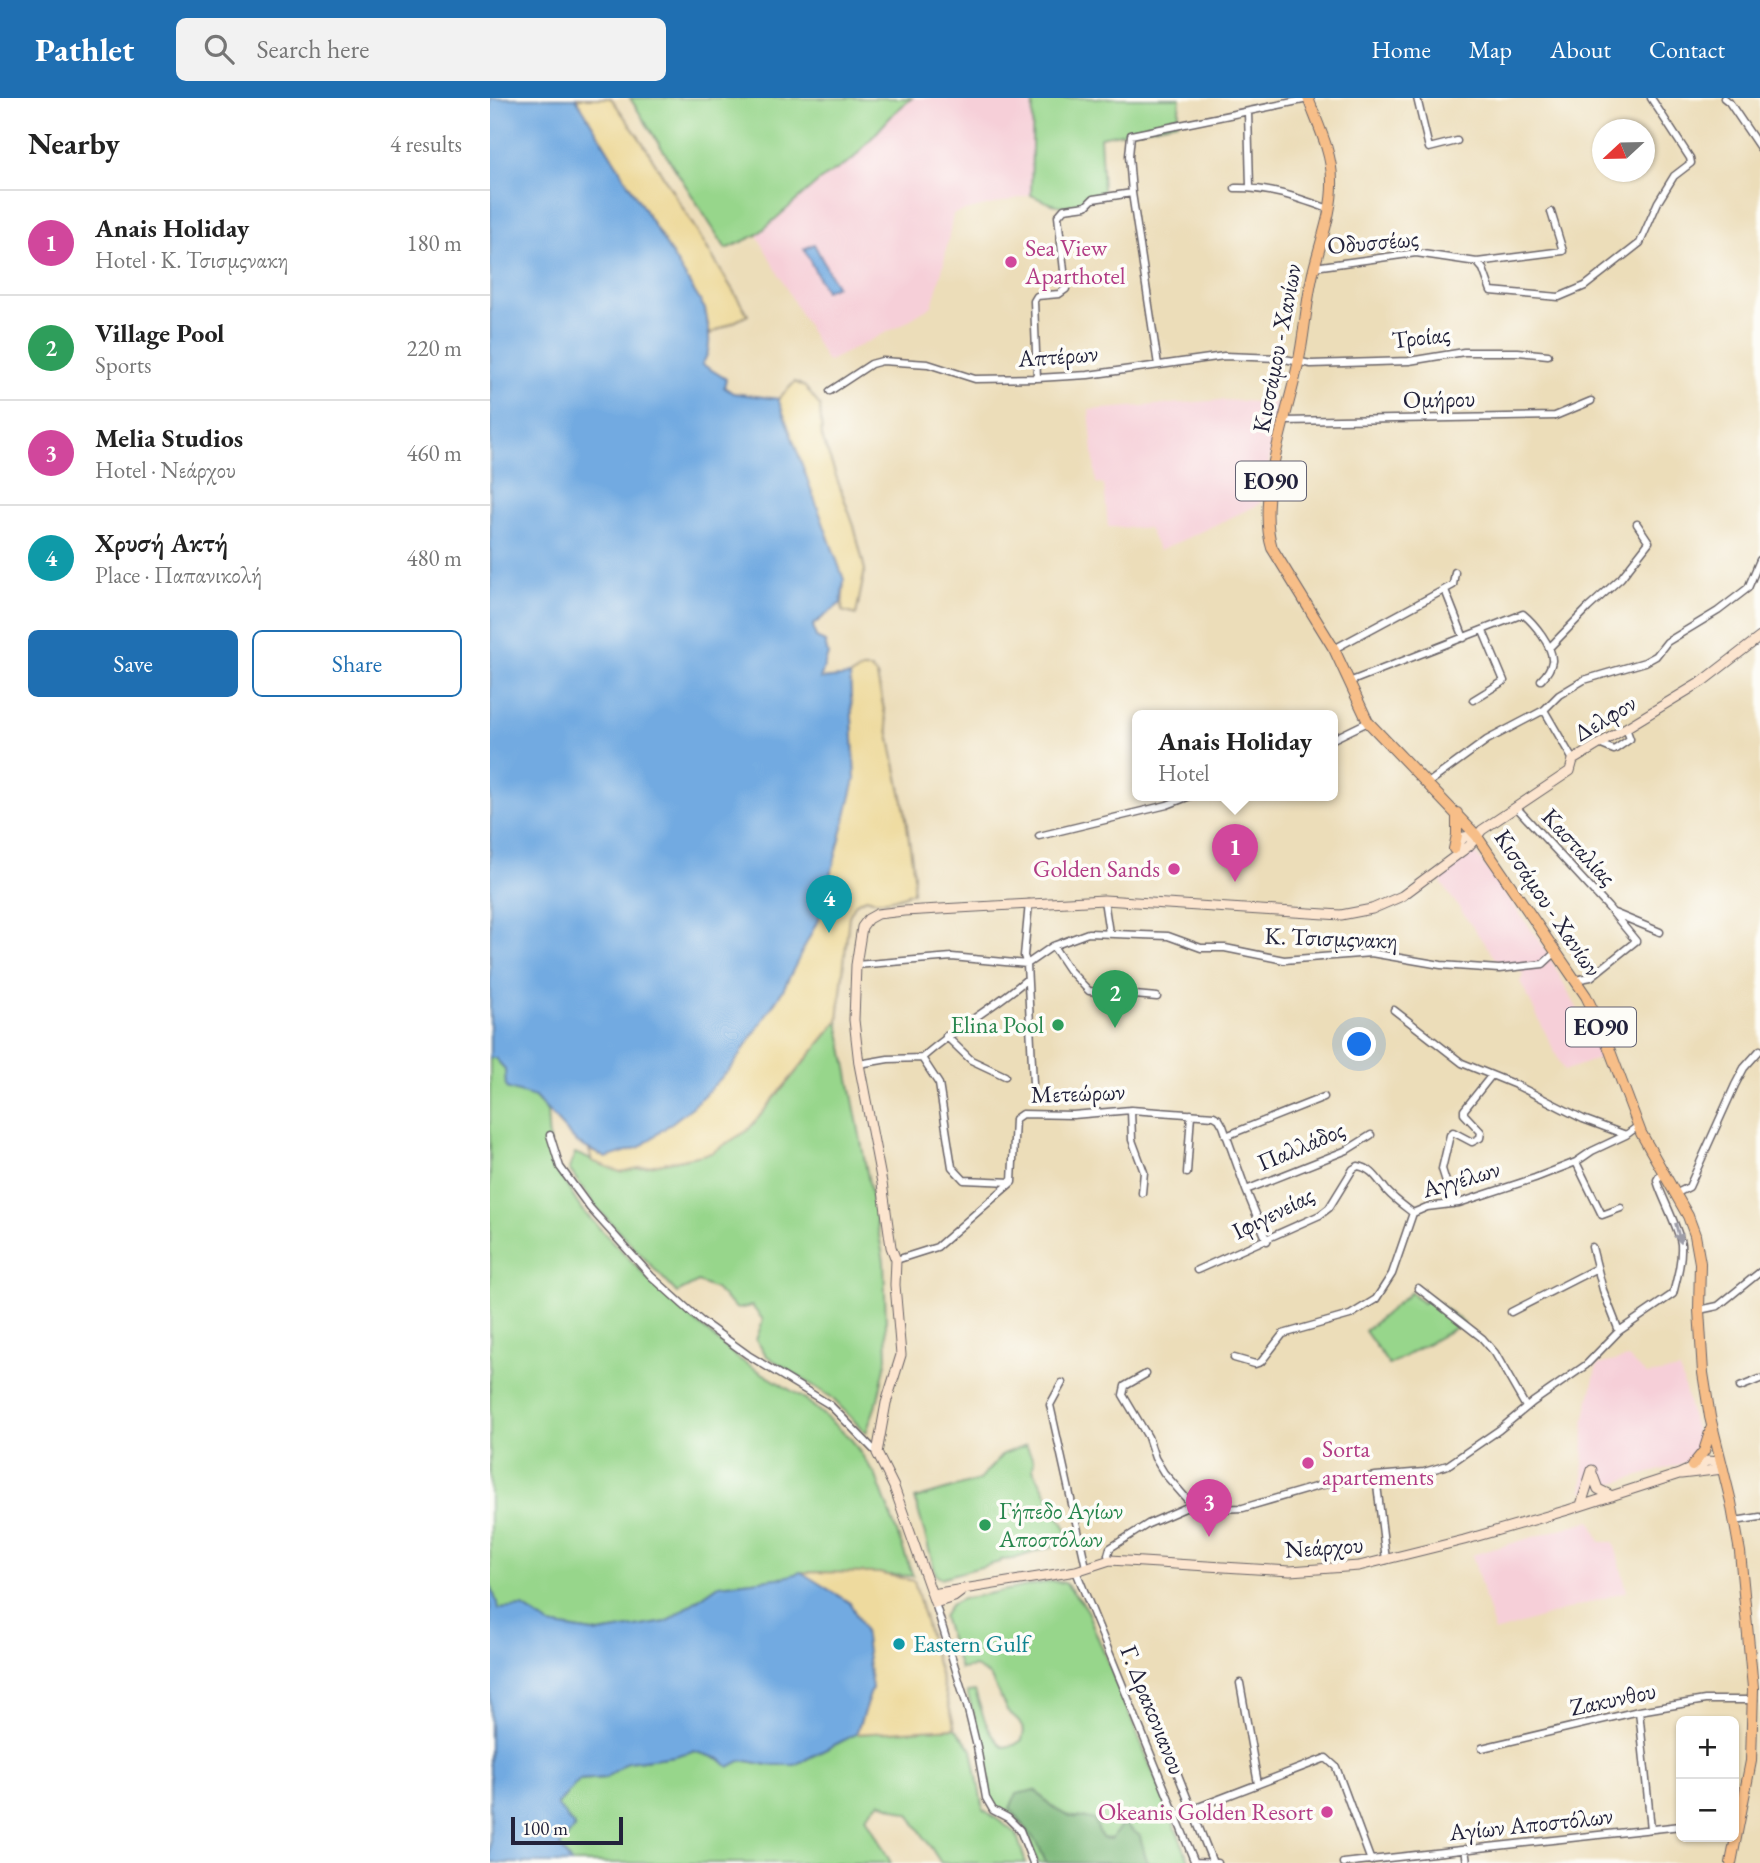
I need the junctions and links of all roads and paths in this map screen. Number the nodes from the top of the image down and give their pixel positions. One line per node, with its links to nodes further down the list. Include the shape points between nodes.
1 (1417, 98): 6 (street, via 1429,148)
2 (1651, 98): 13 (street, via 1690,163 1674,176 1646,233 1630,253 1585,286 1559,297 1491,291)
3 (1724, 98): 7 (street)
4 (1308, 99): 5 (street); 11 (main road, Κισσάμου - Χανίων / ΕΟ90, via 1332,168)
5 (1248, 112): 8 (street); 10 (street, via 1131,135)
6 (1457, 141)
7 (1760, 148)
8 (1250, 187): 9 (street); 11 (street)
9 (1235, 188)
10 (1132, 193): 17 (street); 18 (street, via 1093,199 1086,206 1064,209 1058,216 1066,289 1037,296 1034,301)
11 (1329, 209): 14 (main road, Κισσάμου - Χανίων / ΕΟ90)
12 (1551, 212): 13 (street, Οδυσσέως, via 1563,251)
13 (1477, 262): 14 (street, Οδυσσέως, via 1416,253)
14 (1314, 267): 16 (main road, Κισσάμου - Χανίων / ΕΟ90)
15 (1548, 355): 16 (street, Τροίας, via 1464,352 1409,360)
16 (1298, 363): 17 (street, Απτέρων, via 1224,356); 21 (main road, Κισσάμου - Χανίων / ΕΟ90)
17 (1158, 365): 18 (street, Απτέρων)
18 (1037, 379): 19 (street, Απτέρων, via 975,379 928,364 882,361)
19 (830, 391)
20 (1591, 401): 21 (street, Ομήρου, via 1555,416)
21 (1284, 421): 30 (main road, Κισσάμου - Χανίων / ΕΟ90, via 1268,497 1269,537)
22 (1637, 524): 29 (street, via 1649,542 1621,578)
23 (1760, 560): 34 (street, via 1748,588 1667,642 1656,656 1584,680)
24 (1455, 572): 25 (street, via 1453,585)
25 (1445, 590): 28 (street); 30 (street)
26 (1483, 631): 28 (street); 29 (street, via 1523,614); 33 (street, via 1504,681)
27 (1760, 637): 37 (street, Δελφον, via 1703,681)
28 (1464, 638): 32 (street)
29 (1549, 648): 31 (street, via 1553,659)
30 (1334, 649): 32 (main road, Κισσάμου - Χανίων / ΕΟ90)
31 (1541, 680)
32 (1349, 682): 35 (main road, Κισσάμου - Χανίων / ΕΟ90)
33 (1473, 700)
34 (1544, 710): 37 (street); 38 (street, via 1487,740)
35 (1368, 722): 36 (street); 38 (main road, Κισσάμου - Χανίων / ΕΟ90)
36 (1338, 737)
37 (1571, 756): 40 (street, Δελφον, via 1570,771)
38 (1428, 783): 41 (main road, Κισσάμου - Χανίων / ΕΟ90)
39 (1177, 801): 43 (street)
40 (1517, 808): 42 (street, Δελφον); 48 (street, Κασταλίας)
41 (1457, 812): 42 (main road, Κισσάμου - Χανίων / ΕΟ90); 44 (main road)
42 (1476, 835): 44 (street, via 1464,838); 45 (street, via 1469,846); 52 (main road, Κισσάμου - Χανίων / ΕΟ90)
43 (1039, 836)
44 (1454, 849): 45 (street)
45 (1440, 867): 46 (street, via 1392,902 1350,914)
46 (1104, 900): 47 (street); 50 (street)
47 (1029, 903): 53 (street, via 1024,940); 54 (street, via 877,914 862,928)
48 (1612, 912): 49 (street, Κασταλίας); 55 (street, Κασταλίας, via 1636,941)
49 (1660, 932)
50 (1109, 933): 51 (street, Κ. Τσισμςνακη, via 1088,933); 52 (street, Κ. Τσισμςνακη, via 1168,936 1200,948 1225,948 1284,960 1371,953 1499,969 1543,964)
51 (1053, 946): 53 (street, Κ. Τσισμςνακη); 59 (street, via 1089,991)
52 (1556, 952): 57 (main road, Κισσάμου - Χανίων / ΕΟ90)
53 (1027, 964): 54 (street, via 952,957); 56 (street)
54 (856, 965): 64 (street, via 854,1020)
55 (1591, 977): 57 (street); 58 (street)
56 (1027, 979): 61 (street); 67 (street)
57 (1575, 979): 58 (main road, Κισσάμου - Χανίων / ΕΟ90)
58 (1586, 996): 71 (main road, Κισσάμου - Χανίων / ΕΟ90)
59 (1157, 997)
60 (1394, 1010): 66 (street, via 1462,1063)
61 (946, 1036): 63 (street); 65 (street, via 971,1060)
62 (1760, 1050): 82 (street, via 1735,1085 1689,1186)
63 (922, 1058): 64 (street); 79 (street, via 939,1084 957,1175 964,1180)
64 (859, 1064): 88 (street)
65 (1005, 1076)
66 (1491, 1076): 74 (street); 83 (street, via 1464,1110 1480,1138 1472,1142 1457,1132 1450,1135 1442,1169)
67 (1033, 1084)
68 (1324, 1097): 75 (street)
69 (1131, 1110): 70 (street, Μετεώρων); 79 (street, Μετεώρων, via 1017,1116); 81 (street, via 1132,1140 1144,1172)
70 (1191, 1114): 75 (street, Μετεώρων, via 1220,1119); 78 (street)
71 (1638, 1126): 74 (street, Αγγέλων); 77 (main road, Κισσάμου - Χανίων / ΕΟ90)
72 (550, 1135): 103 (street, via 560,1167 649,1274 692,1314 748,1355 830,1405)
73 (1371, 1135): 80 (street, Παλλάδος, via 1347,1150)
74 (1626, 1135): 76 (street, Αγγέλων)
75 (1226, 1136): 80 (street, Μετεώρων)
76 (1576, 1162): 83 (street, Αγγέλων); 84 (street, via 1602,1215)
77 (1662, 1171): 82 (main road, Κισσάμου - Χανίων / ΕΟ90); 95 (street, one-way to 95, via 1657,1186 1681,1244 1673,1294)
78 (1187, 1173)
79 (1012, 1182): 88 (street, via 937,1247)
80 (1245, 1190): 86 (street, Μετεώρων)
81 (1142, 1193)
82 (1675, 1194): 93 (main road, Κισσάμου - Χανίων / ΕΟ90, via 1695,1235 1700,1263)
83 (1452, 1204): 85 (street, Αγγέλων)
84 (1621, 1208)
85 (1413, 1213): 86 (street, Ιφιγενείας, via 1360,1165 1329,1208); 96 (street, Αγγέλων, via 1392,1274 1376,1299 1350,1315 1283,1334 1261,1362)
86 (1267, 1241): 90 (street, Ιφιγενείας)
87 (1592, 1247): 89 (street)
88 (896, 1260): 103 (street, via 901,1355)
89 (1597, 1268): 94 (street); 95 (street)
90 (1197, 1270)
91 (1760, 1272): 93 (street, via 1718,1306)
92 (1418, 1288): 101 (street, via 1482,1338)
93 (1699, 1310): 102 (main road, Κισσάμου - Χανίων / ΕΟ90)
94 (1511, 1312)
95 (1619, 1331): 101 (street, via 1586,1365)
96 (1234, 1359)
97 (1146, 1374): 108 (street, via 1125,1386 1123,1395 1164,1473)
98 (1760, 1379): 100 (street)
99 (1062, 1383): 114 (street, via 1050,1405)
100 (1740, 1387)
101 (1526, 1407): 106 (street, via 1448,1465)
102 (1712, 1425): 104 (main road, Κισσάμου - Χανίων / ΕΟ90); 105 (main road)
103 (877, 1453): 116 (street, via 929,1583)
104 (1722, 1465): 105 (street, via 1707,1461); 111 (main road, Κισσάμου - Χανίων / ΕΟ90)
105 (1693, 1470): 107 (street, Νεάρχου)
106 (1376, 1476): 108 (street, via 1322,1485 1243,1508); 113 (street)
107 (1612, 1496): 109 (street, Νεάρχου); 109 (street, via 1598,1489 1592,1470)
108 (1192, 1505): 112 (street, via 1110,1548)
109 (1581, 1505): 113 (street, Νεάρχου)
110 (1760, 1517): 111 (street)
111 (1735, 1521): 118 (main road, Κισσάμου - Χανίων / ΕΟ90)
112 (1110, 1560): 113 (street, Νεάρχου, via 1290,1571); 114 (street, Νεάρχου)
113 (1386, 1560)
114 (1086, 1567): 115 (street, Νεάρχου)
115 (1076, 1571): 116 (street, Νεάρχου); 129 (street, Γ. Δρακονιανου)
116 (939, 1597): 117 (street)
117 (938, 1613): 137 (street, via 967,1706 986,1798 993,1810 1020,1830)
118 (1751, 1661): 119 (main road); 121 (main road, Κισσάμου - Χανίων / ΕΟ90)
119 (1760, 1672)
120 (1240, 1683): 126 (street)
121 (1757, 1688): 122 (main road, Κισσάμου - Χανίων / ΕΟ90)
122 (1754, 1700): 124 (street, Ζακυνθου, via 1705,1700); 128 (main road, Κισσάμου - Χανίων / ΕΟ90, via 1751,1761)
123 (1150, 1704): 127 (street)
124 (1639, 1711): 125 (street, Ζακυνθου); 131 (street)
125 (1482, 1748)
126 (1258, 1784): 127 (street); 134 (street, via 1329,1759)
127 (1190, 1811): 129 (street); 136 (street)
128 (1739, 1813)
129 (1175, 1816): 135 (street, Γ. Δρακονιανου)
130 (1676, 1826): 131 (street, Αγίων Αποστόλων)
131 (1651, 1829): 133 (street, Αγίων Αποστόλων)
132 (1734, 1842): 140 (main road, Κισσάμου - Χανίων / ΕΟ90)
133 (1465, 1849): 134 (street, Αγίων Αποστόλων); 139 (street)
134 (1371, 1861): 138 (street, Αγίων Αποστόλων)
135 (1194, 1862): 136 (street)
136 (1214, 1862)
137 (1033, 1863)
138 (1343, 1863)
139 (1466, 1863)
140 (1731, 1863)

